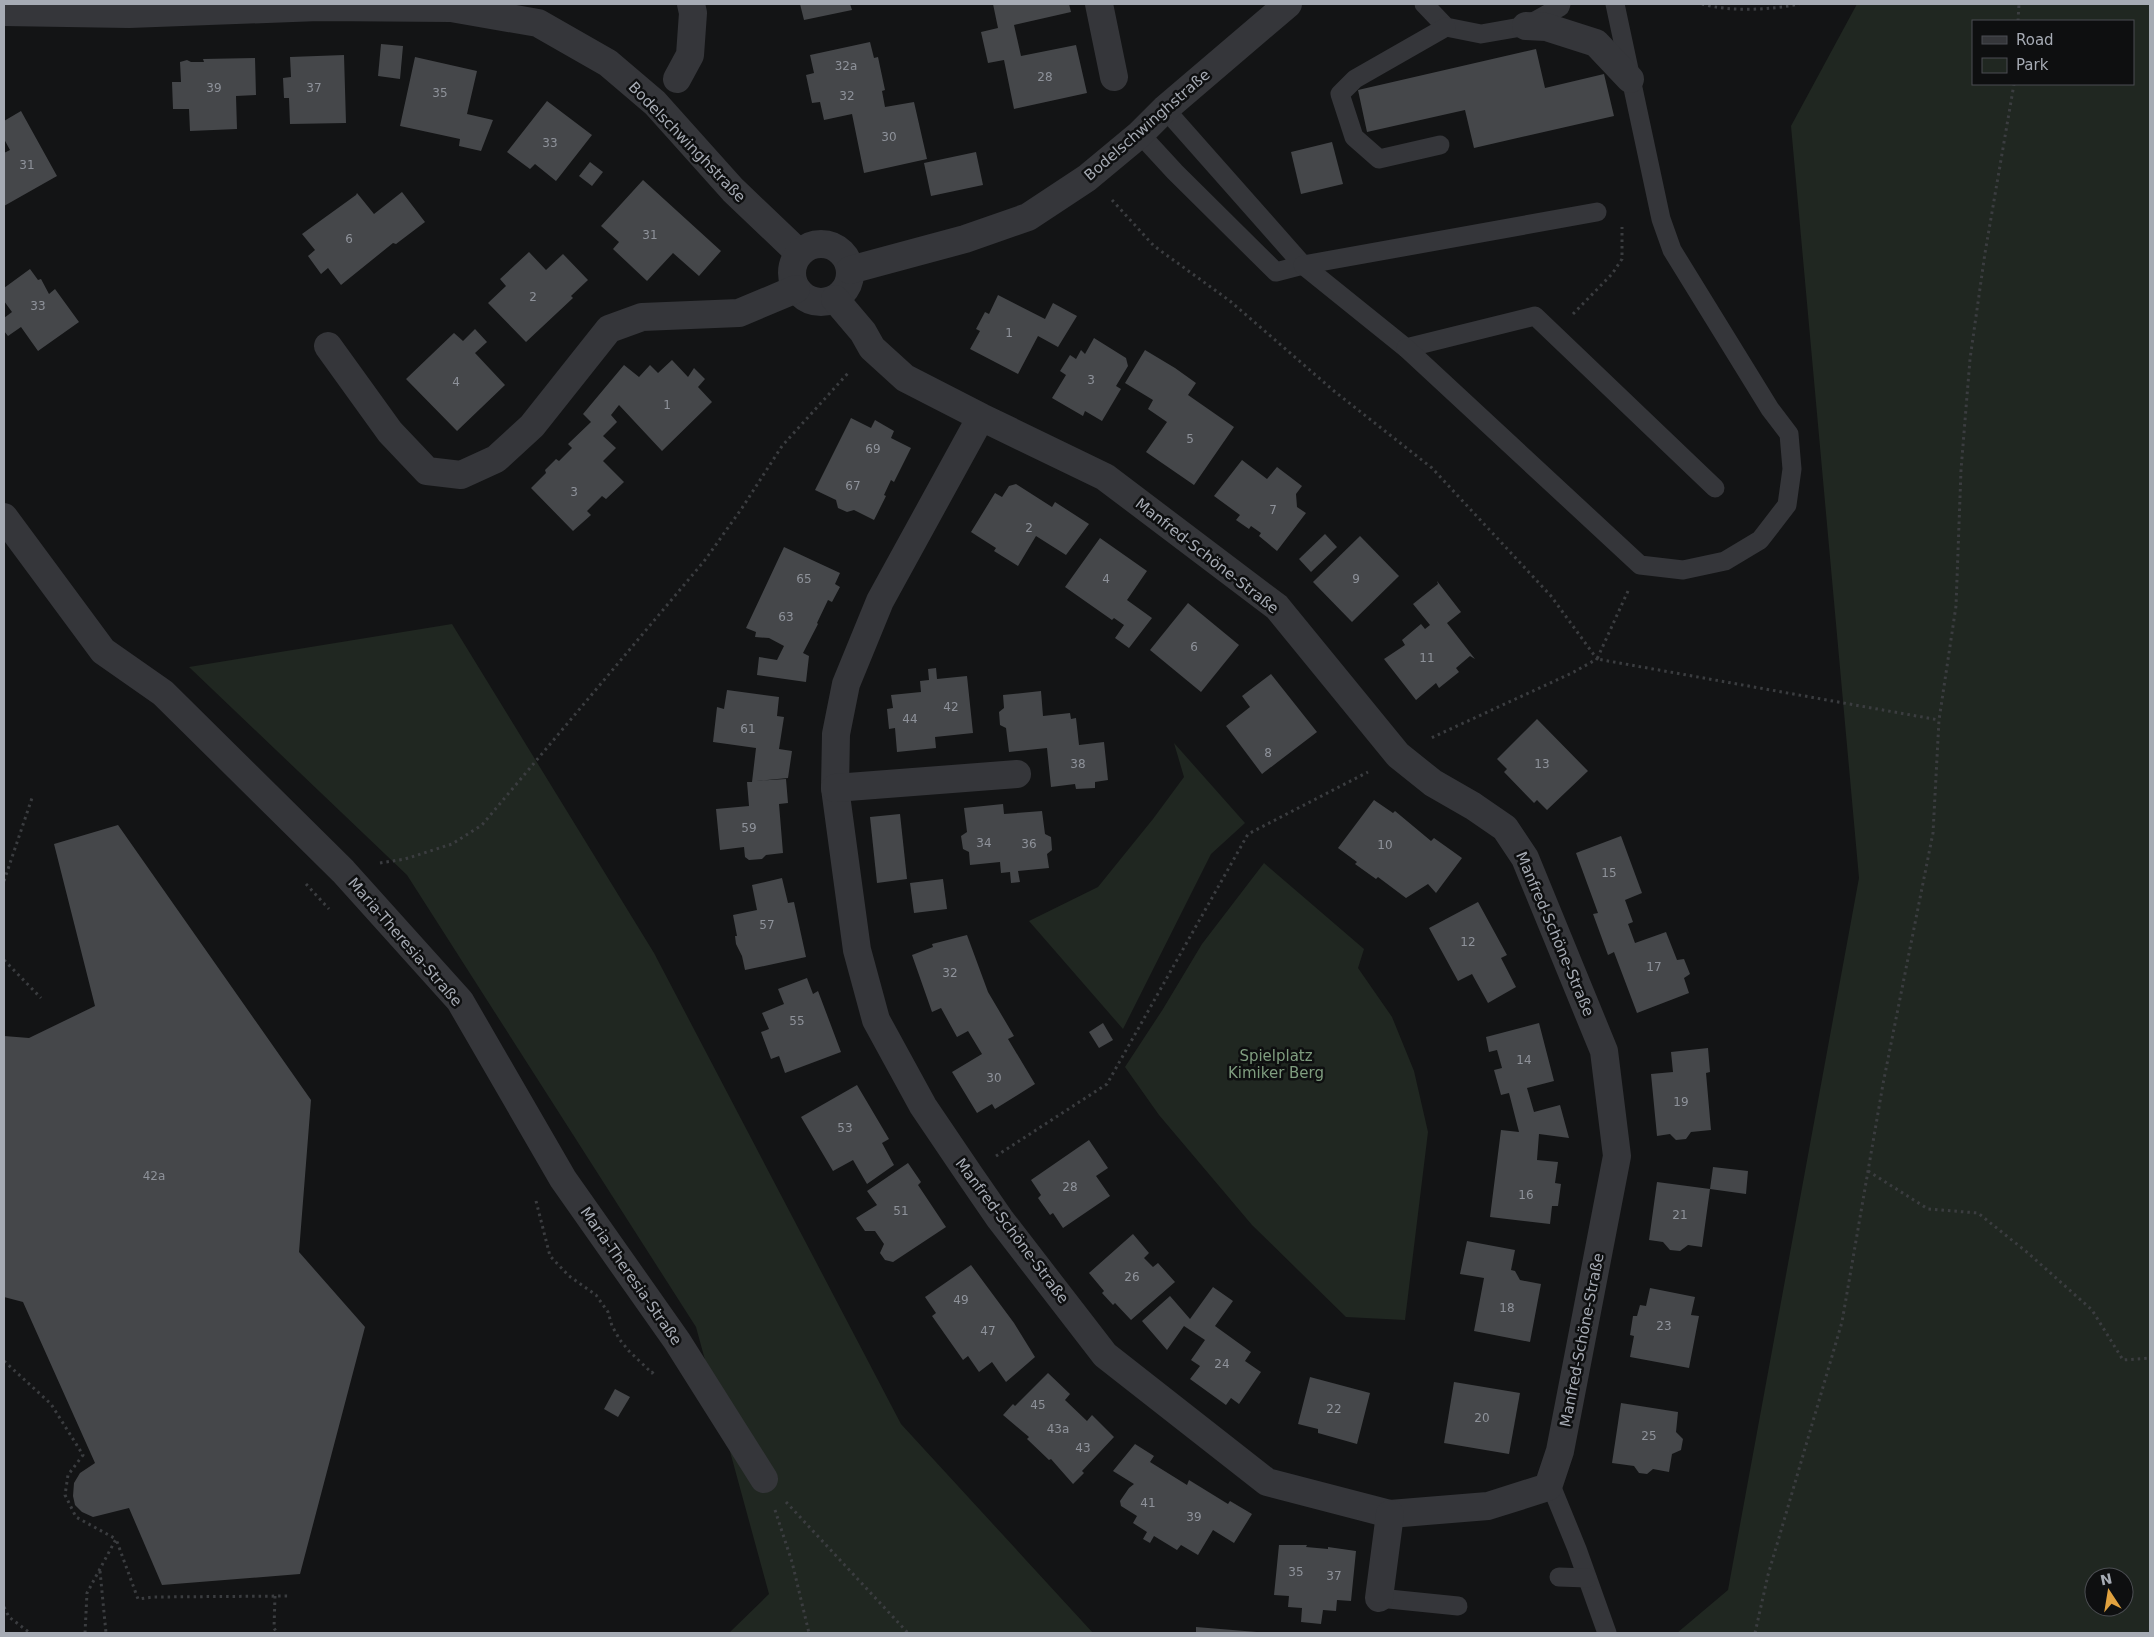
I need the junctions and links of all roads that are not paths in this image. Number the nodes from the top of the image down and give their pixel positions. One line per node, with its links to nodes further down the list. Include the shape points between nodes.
1 (691, 4): 11 (street, via 690,55)
2 (1099, 4): 10 (street)
3 (1288, 4): 13 (street, Bodelschwinghstraße)
4 (1424, 4): 9 (lane)
5 (1561, 4): 8 (lane)
6 (1615, 4): 12 (lane)
7 (4, 12): 17 (street, Bodelschwinghstraße, via 129,14 319,7 451,8 538,23 608,63 655,104 734,190)
8 (1526, 26): 9 (lane, via 1481,34); 12 (street, via 1546,26 1596,44)
9 (1446, 27): 15 (lane, via 1355,79 1340,94 1354,137 1379,159)
10 (1114, 78)
11 (677, 79)
12 (1630, 79): 23 (lane, via 1661,219 1672,250 1765,401 1790,434 1792,469 1787,505 1760,540 1724,561 1708,565 1683,570 1640,565)
13 (1165, 109): 14 (street, Bodelschwinghstraße); 18 (lane)
14 (1140, 134): 18 (lane, via 1276,272); 19 (street, Bodelschwinghstraße, via 1087,178 1028,217 964,239)
15 (1440, 145)
16 (1597, 212): 18 (lane)
17 (800, 253): 19 (street, via 809,246 830,245 843,255); 20 (street, via 793,264 792,277)
18 (1303, 265): 23 (lane)
19 (850, 270): 21 (street, via 847,287)
20 (796, 289): 21 (street, via 813,302); 22 (street, via 739,314 642,316 609,328 532,426 496,459 460,475 427,471 390,432)
21 (835, 299): 24 (street, Manfred-Schöne-Straße, via 872,348 904,378)
22 (328, 346)
23 (1406, 348): 25 (lane, via 1535,316)
24 (981, 417): 28 (street, Manfred-Schöne-Straße, via 880,601 846,684 836,734); 30 (street, Manfred-Schöne-Straße, via 1105,478 1277,607 1398,756 1433,783 1506,828 1525,858 1604,1052 1617,1156 1560,1451)
25 (1715, 488)
26 (4, 517): 29 (street, Maria-Theresia-Straße, via 103,651 163,693 343,871 460,1002 563,1179 677,1342)
27 (1017, 774): 28 (street)
28 (835, 788): 31 (street, Manfred-Schöne-Straße, via 857,950 876,1020 923,1106 1000,1219 1105,1355 1267,1482)
29 (764, 1479)
30 (1548, 1486): 31 (street, Manfred-Schöne-Straße, via 1488,1506); 33 (lane, via 1550,1483)
31 (1390, 1514): 34 (street)
32 (1558, 1577): 33 (lane)
33 (1587, 1578): 36 (lane)
34 (1379, 1598): 35 (lane)
35 (1458, 1606)
36 (1607, 1633)

